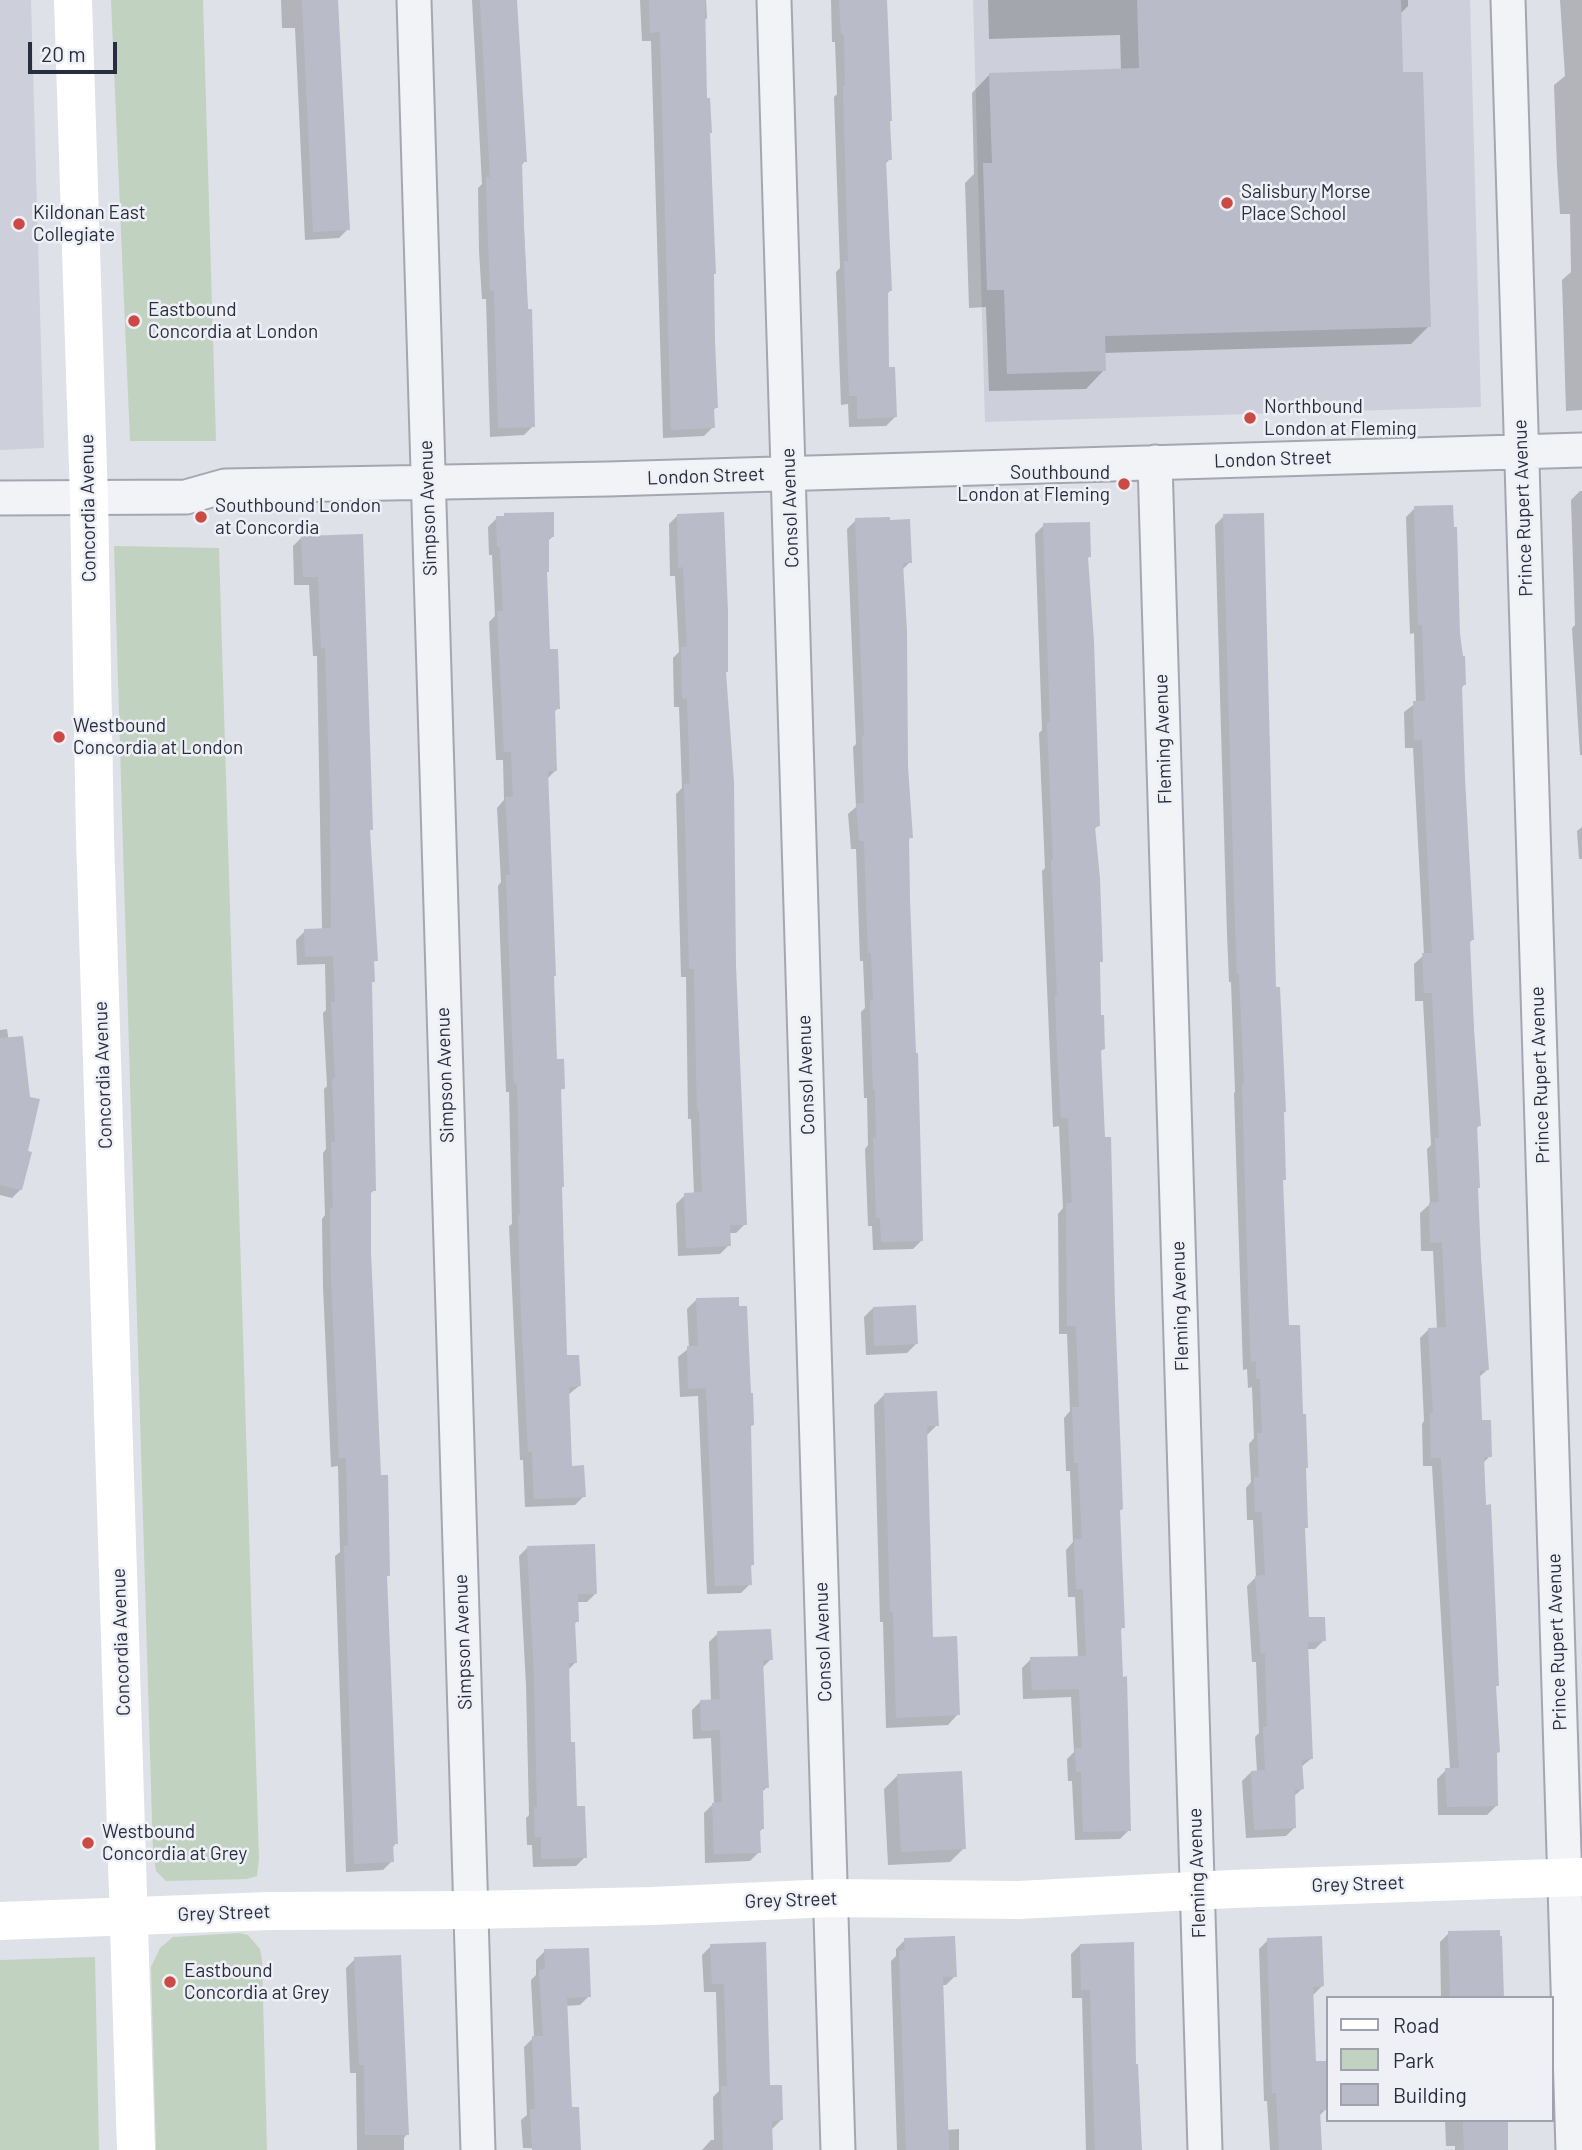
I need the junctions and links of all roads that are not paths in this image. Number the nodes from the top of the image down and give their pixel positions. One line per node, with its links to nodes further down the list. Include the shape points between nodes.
1 (73, 0): 11 (main road, Concordia Avenue)
2 (414, 0): 9 (street, Simpson Avenue)
3 (774, 0): 8 (street, Consol Avenue)
4 (1508, 0): 6 (street, Prince Rupert Avenue)
5 (1582, 450): 6 (street, London Street)
6 (1522, 452): 7 (street, London Street); 12 (street, Prince Rupert Avenue)
7 (1155, 462): 8 (street, London Street); 13 (street, Fleming Avenue)
8 (789, 474): 9 (street, London Street); 14 (street, Consol Avenue)
9 (428, 482): 11 (street, London Street, via 226,486 186,497); 15 (street, Simpson Avenue)
10 (0, 498): 11 (street, London Street)
11 (89, 499): 16 (main road, Concordia Avenue, via 95,837)
12 (1573, 1877): 13 (main road, Grey Street); 22 (street, Prince Rupert Avenue)
13 (1197, 1890): 14 (main road, Grey Street, via 1018,1900); 21 (street, Fleming Avenue)
14 (831, 1898): 15 (main road, Grey Street); 20 (street, Consol Avenue)
15 (471, 1910): 16 (main road, Grey Street); 19 (street, Simpson Avenue)
16 (129, 1917): 17 (main road, Grey Street); 18 (main road, Concordia Avenue)
17 (0, 1921)
18 (136, 2150)
19 (478, 2150)
20 (838, 2150)
21 (1205, 2150)
22 (1573, 2150)

